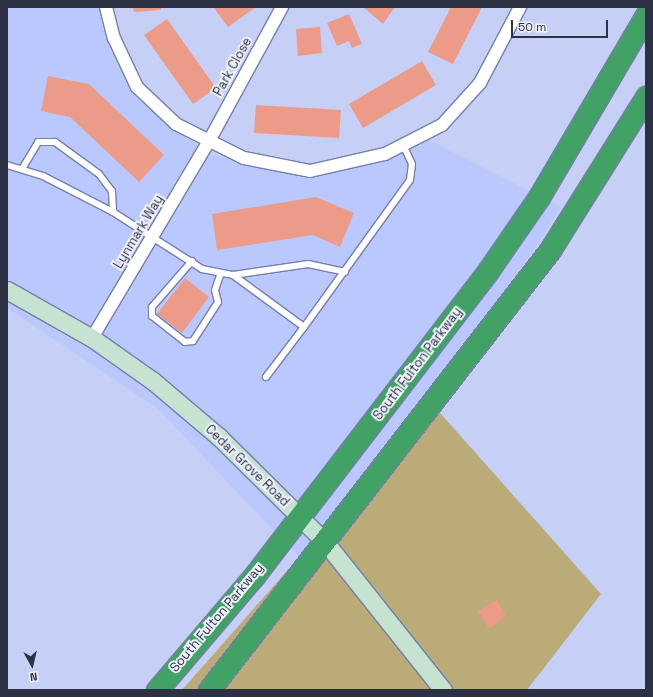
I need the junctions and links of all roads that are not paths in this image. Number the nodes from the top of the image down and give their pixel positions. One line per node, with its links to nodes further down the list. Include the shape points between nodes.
1 (106, 7): 6 (street, via 114,38 137,87 176,124)
2 (282, 7): 6 (street, Park Close)
3 (520, 7): 7 (street, via 480,83 442,125)
4 (646, 15): 20 (highway, South Fulton Parkway, via 539,198 488,271)
5 (646, 97): 21 (highway, via 550,250)
6 (209, 141): 7 (street, via 244,158 310,171 385,154); 11 (street, Lynmark Way)
7 (403, 145): 13 (lane, via 412,164 410,180)
8 (7, 165): 9 (lane)
9 (22, 169): 10 (lane, via 42,176); 10 (lane, via 38,142 55,142 99,174 112,191)
10 (112, 212): 11 (lane)
11 (151, 238): 12 (lane); 18 (street, Lynmark Way)
12 (192, 261): 14 (lane, via 202,269); 14 (lane, via 152,307 152,316 185,342 193,341 218,302 215,290)
13 (345, 272): 15 (lane, via 308,264); 17 (lane)
14 (221, 273): 15 (lane)
15 (233, 275): 17 (lane)
16 (7, 290): 18 (main road, Cedar Grove Road)
17 (304, 327): 19 (lane)
18 (92, 338): 20 (main road, Cedar Grove Road, via 153,381 219,437)
19 (266, 377)
20 (298, 516): 21 (main road, Cedar Grove Road); 22 (highway, South Fulton Parkway, via 254,576)
21 (326, 543): 23 (highway); 24 (main road, Cedar Grove Road)
22 (157, 690)
23 (209, 690)
24 (443, 690)

